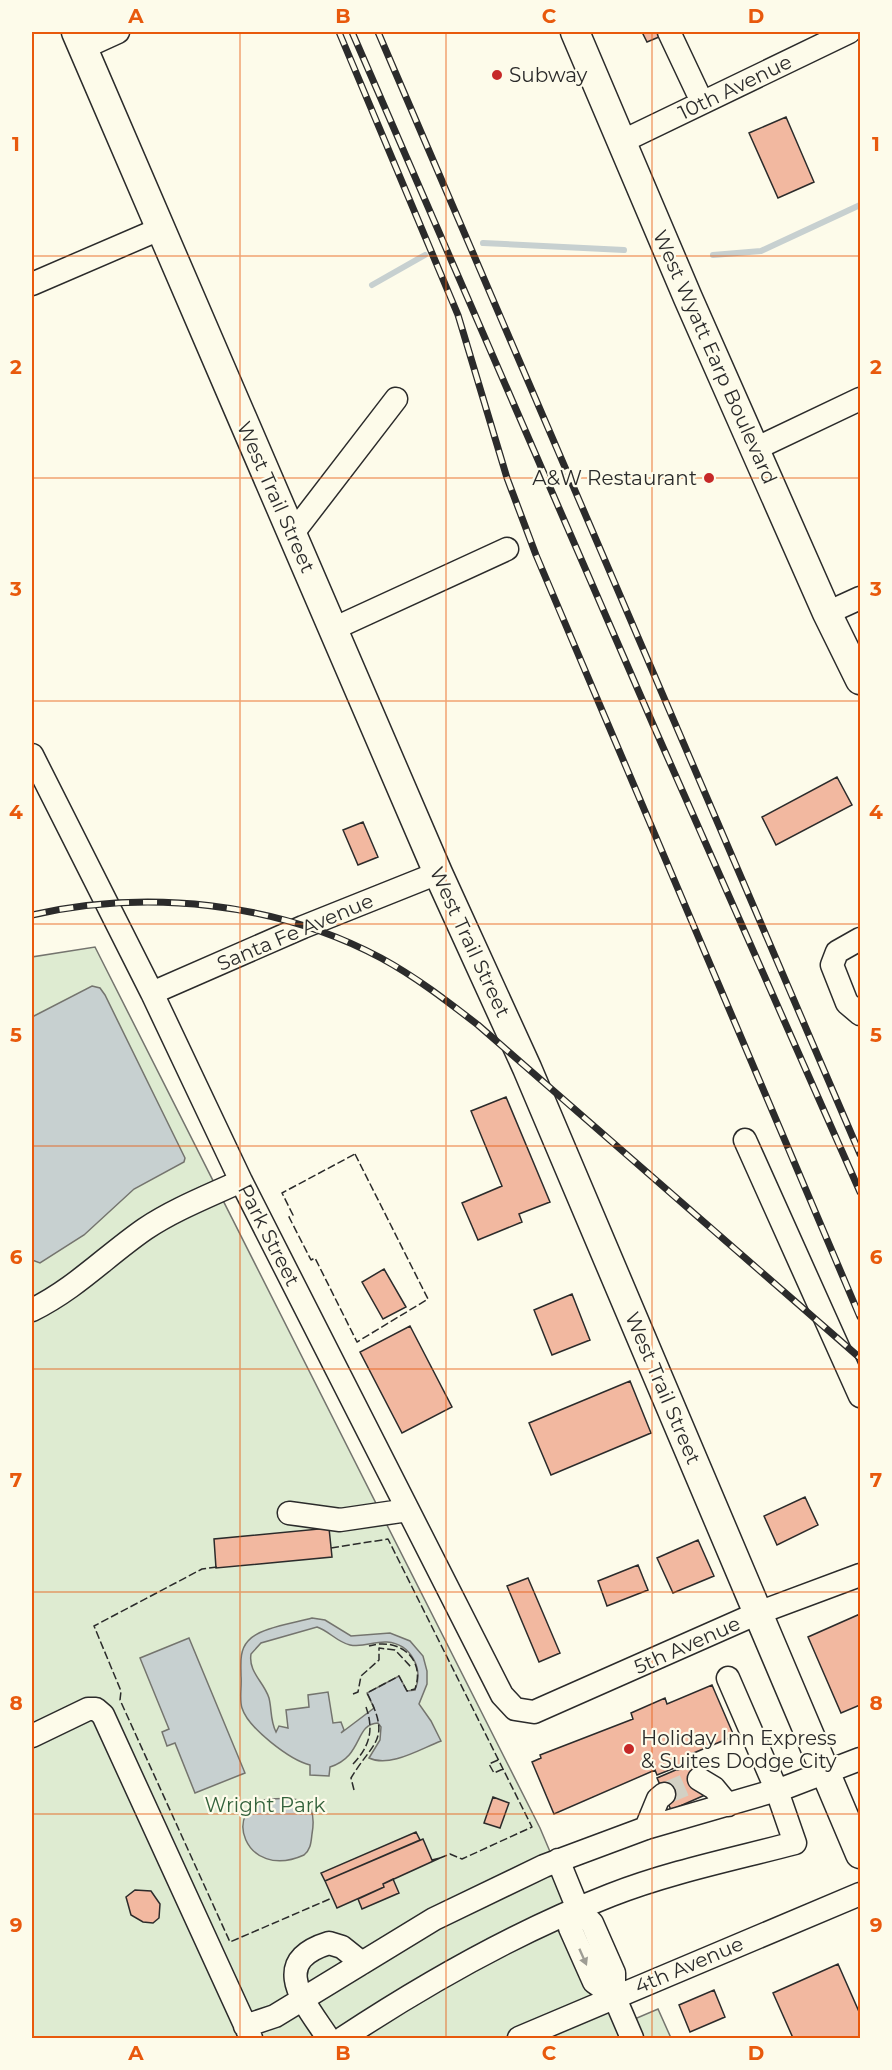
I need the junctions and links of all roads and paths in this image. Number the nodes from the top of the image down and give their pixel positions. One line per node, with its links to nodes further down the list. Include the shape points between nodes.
1 (118, 32): 5 (street)
2 (575, 32): 7 (main road, West Wyatt Earp Boulevard)
3 (669, 32): 6 (street)
4 (849, 32): 6 (street, 10th Avenue)
5 (79, 40): 8 (main road, West Trail Street)
6 (702, 102): 7 (street, 10th Avenue)
7 (621, 142): 12 (main road, West Wyatt Earp Boulevard)
8 (162, 228): 9 (street); 13 (main road, West Trail Street)
9 (32, 284)
10 (396, 399): 13 (street)
11 (861, 399): 12 (street)
12 (755, 449): 16 (main road, West Wyatt Earp Boulevard)
13 (293, 533): 17 (main road, West Trail Street)
14 (507, 549): 17 (street)
15 (861, 598): 16 (street)
16 (827, 613): 18 (main road, West Wyatt Earp Boulevard)
17 (333, 629): 21 (main road, West Trail Street)
18 (861, 680)
19 (32, 755): 20 (street, Park Street)
20 (37, 779): 23 (street, Park Street)
21 (438, 873): 23 (street, Santa Fe Avenue); 32 (main road, West Trail Street, via 527,1068)
22 (861, 939): 24 (street, via 837,952 832,965 847,1003)
23 (152, 993): 26 (street, Park Street)
24 (861, 1014)
25 (746, 1140): 28 (street)
26 (241, 1181): 27 (street, via 155,1223 72,1287); 29 (street, Park Street)
27 (32, 1310)
28 (861, 1396)
29 (408, 1510): 30 (street, via 340,1521); 34 (street, Park Street, via 502,1695)
30 (289, 1513)
31 (861, 1575): 32 (street, 5th Avenue)
32 (758, 1613): 34 (street, 5th Avenue, via 534,1712); 37 (main road, West Trail Street)
33 (728, 1678): 39 (street)
34 (515, 1709)
35 (32, 1736): 50 (street, via 88,1709 103,1715)
36 (861, 1759): 37 (street)
37 (826, 1771): 39 (street); 43 (main road, West Trail Street)
38 (699, 1779): 41 (street, via 714,1788)
39 (777, 1791): 41 (street); 46 (street, via 795,1843 675,1875)
40 (664, 1794): 42 (street)
41 (728, 1805): 42 (street)
42 (646, 1828): 44 (street)
43 (861, 1854)
44 (558, 1860): 46 (street); 47 (street, via 434,1920)
45 (861, 1894): 48 (street, 4th Avenue)
46 (578, 1909): 48 (street, via 592,1923 614,1973); 52 (street, via 414,1991)
47 (362, 1963): 49 (street); 49 (street, via 335,1944 324,1945 300,1961 294,1970)
48 (614, 1996): 53 (street, 4th Avenue); 54 (street)
49 (303, 2000): 50 (street); 51 (street)
50 (248, 2032)
51 (328, 2038)
52 (343, 2038)
53 (519, 2038)
54 (633, 2038)

